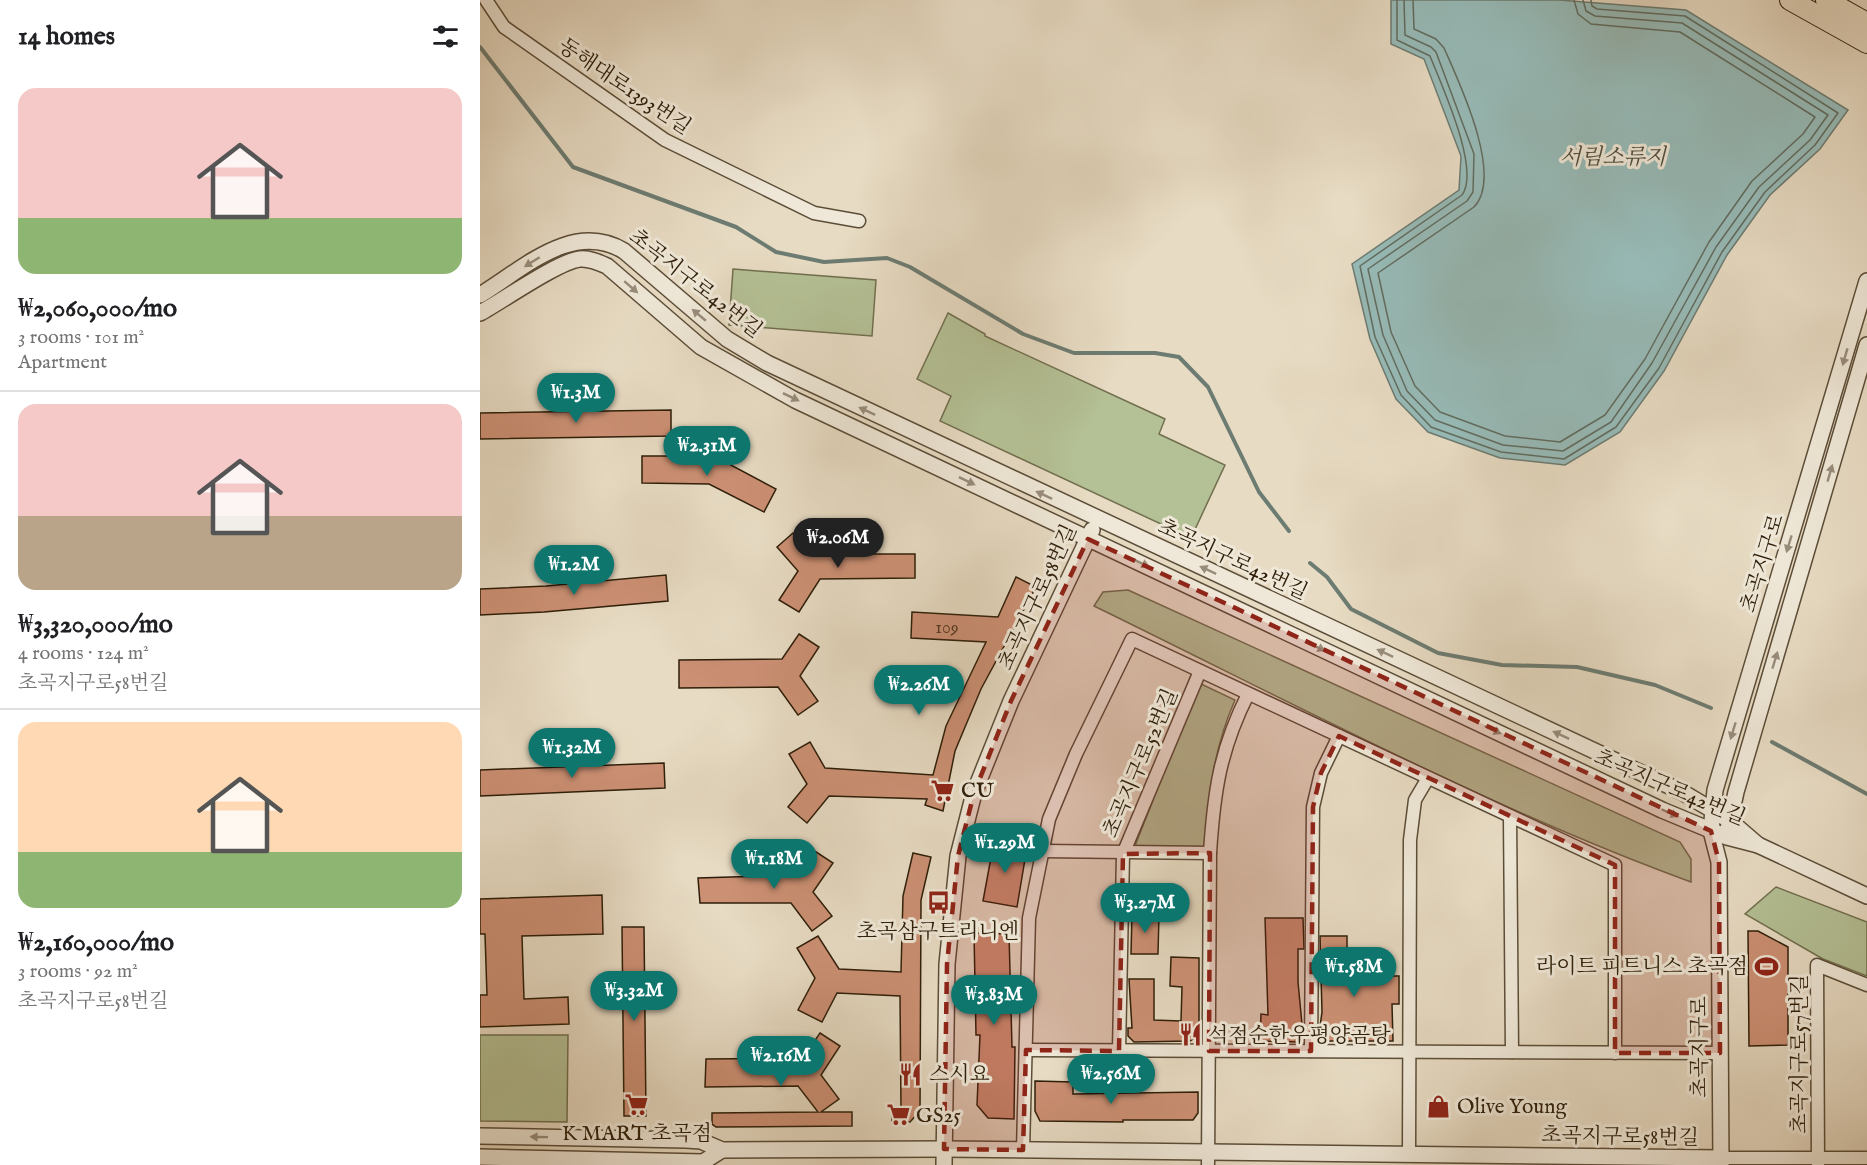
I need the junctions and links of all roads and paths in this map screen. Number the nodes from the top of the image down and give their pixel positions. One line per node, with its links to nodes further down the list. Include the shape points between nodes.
1 (486, 0): 6 (street, 동해대로1393번길, via 504,27 665,141 814,213)
2 (1790, 0): 5 (main road)
3 (1826, 0): 4 (main road)
4 (1867, 23)
5 (1867, 42)
6 (859, 220)
7 (1867, 281): 19 (street, 초곡지구로, one-way to 19, via 1715,790)
8 (480, 295): 11 (street, 초곡지구로42번길, one-way to 8, via 767,363 727,339 611,243 585,239 556,248)
9 (480, 313): 12 (street, 초곡지구로42번길, one-way to 12, via 563,264 582,258 607,266 701,347 744,373)
10 (1867, 345): 21 (street, 초곡지구로, one-way to 10)
11 (1097, 519): 12 (street, 초곡지구로58번길); 16 (street, 초곡지구로42번길, one-way to 11)
12 (1088, 539): 18 (street, 초곡지구로42번길, one-way to 18); 40 (street, 초곡지구로58번길, via 1011,701 974,794 958,856 946,964)
13 (1200, 671): 14 (street); 25 (street, via 1132,639 1076,754 1049,819); 27 (street, 초곡지구로52번길)
14 (1248, 694): 15 (street); 26 (street, via 1221,759)
15 (1339, 736): 17 (street); 34 (street, via 1321,773 1313,807)
16 (1604, 755): 18 (street); 19 (street, 초곡지구로42번길)
17 (1428, 778): 20 (street); 35 (street, via 1415,800 1411,820)
18 (1595, 778): 22 (street, 초곡지구로42번길, one-way to 22)
19 (1713, 810): 21 (street, 초곡지구로42번길); 22 (street, 초곡지구로)
20 (1510, 816): 36 (street); 37 (street, via 1615,865)
21 (1729, 820): 23 (street, 초곡지구로); 24 (street, 초곡지구로42번길)
22 (1711, 831): 23 (street, 초곡지구로42번길); 28 (street, 초곡지구로)
23 (1727, 837): 24 (street, 초곡지구로42번길); 28 (street, 초곡지구로)
24 (1758, 845): 29 (street)
25 (1043, 851): 27 (street); 31 (street, via 1029,918)
26 (1210, 853): 27 (street); 33 (street)
27 (1123, 854): 32 (street, 초곡지구로52번길)
28 (1719, 857): 38 (street, 초곡지구로)
29 (1867, 896)
30 (1867, 985): 49 (street, 초곡지구로57번길, via 1817,965)
31 (1026, 1050): 32 (street); 42 (street)
32 (1119, 1051): 33 (street)
33 (1209, 1051): 34 (street); 46 (street)
34 (1311, 1052): 35 (street)
35 (1409, 1052): 36 (street); 43 (street)
36 (1512, 1052): 37 (street)
37 (1615, 1053): 38 (street)
38 (1720, 1053): 48 (street, 초곡지구로)
39 (480, 1136): 41 (street, 초곡지구로58번길, one-way to 39, via 701,1141 686,1140)
40 (944, 1149): 41 (street, 초곡지구로58번길); 42 (street, 초곡지구로58번길); 50 (street, 초곡지구로58번길)
41 (722, 1150): 44 (street, 초곡지구로58번길, via 703,1162)
42 (1023, 1150): 46 (street, 초곡지구로58번길)
43 (1409, 1155): 46 (street, 초곡지구로58번길); 47 (street, 초곡지구로58번길)
44 (480, 1157)
45 (1867, 1158): 49 (street, 초곡지구로57번길)
46 (1208, 1159)
47 (1519, 1160): 48 (street, 초곡지구로58번길)
48 (1720, 1162): 49 (street, 초곡지구로57번길)
49 (1818, 1162)
50 (944, 1165)

